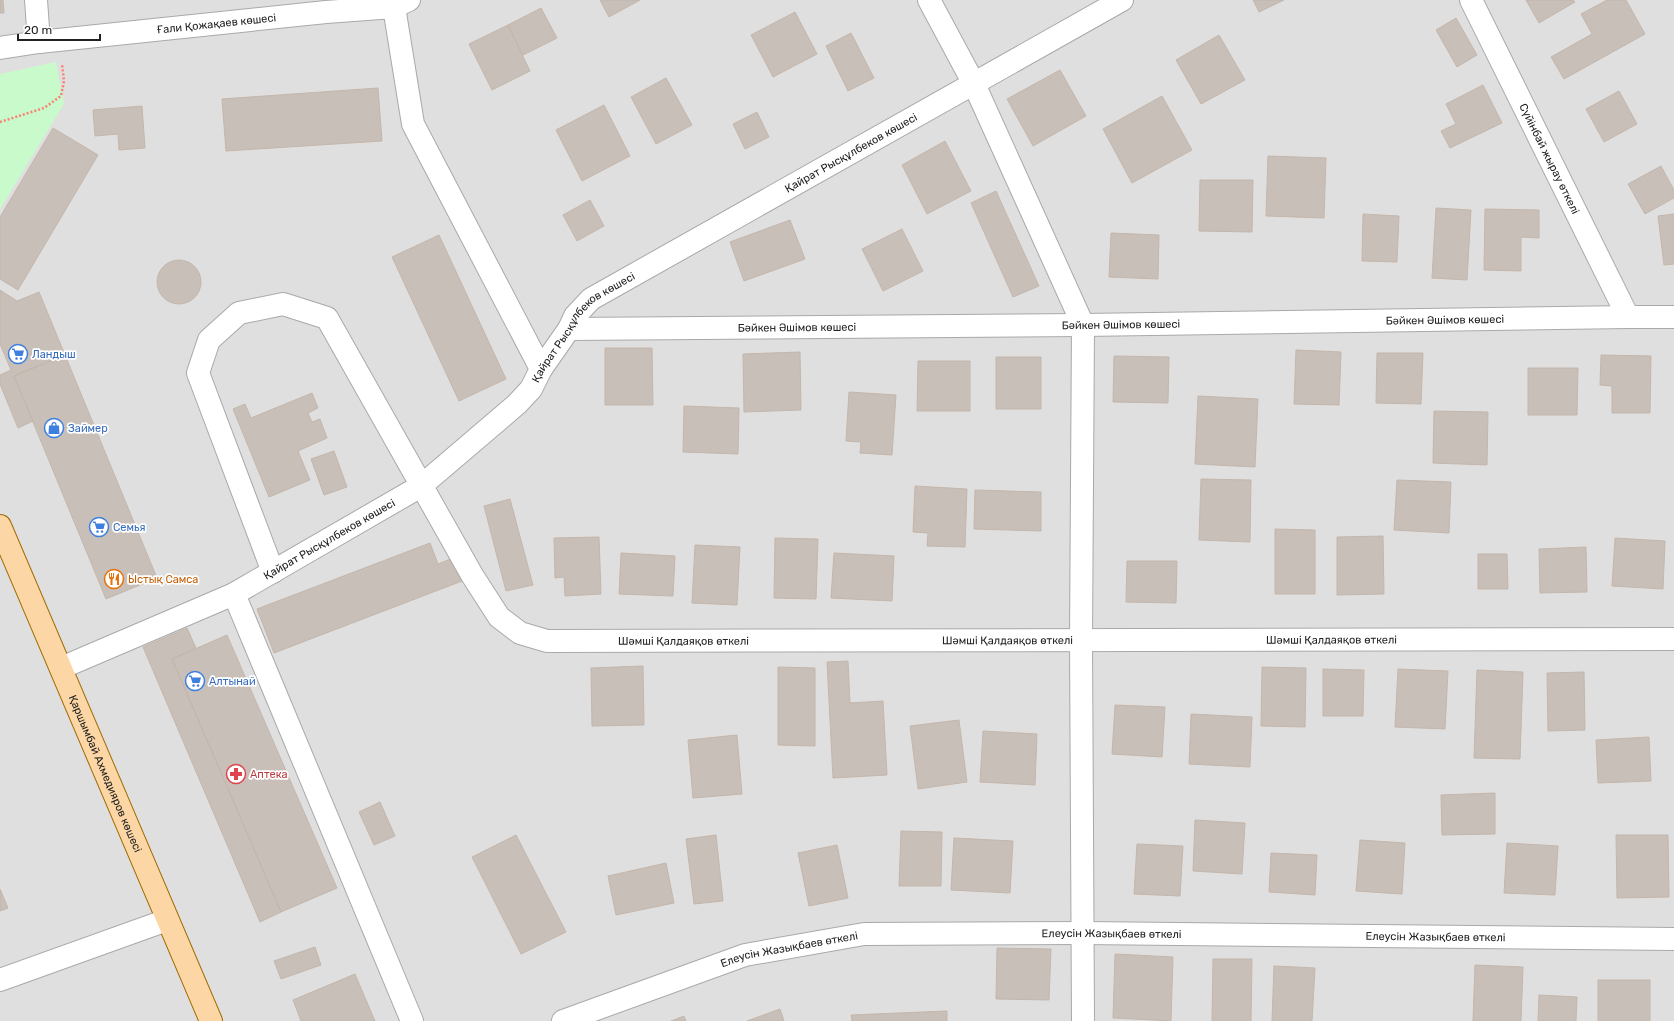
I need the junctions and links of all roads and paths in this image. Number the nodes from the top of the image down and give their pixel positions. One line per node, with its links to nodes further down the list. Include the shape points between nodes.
1 (36, 0): 7 (street)
2 (929, 0): 9 (street)
3 (1122, 0): 9 (street, Қайрат Рысқұлбеков көшесі)
4 (1470, 0): 11 (street, Сүйінбай жырау өткелі)
5 (401, 4): 6 (street, Ғали Қожақаев көшесі); 15 (street, via 413,124)
6 (325, 6): 7 (street, Ғали Қожақаев көшесі)
7 (49, 41): 8 (street, Ғали Қожақаев көшесі); 10 (path, via 64,81 61,96 44,108)
8 (0, 48)
9 (974, 84): 13 (street); 14 (street, Қайрат Рысқұлбеков көшесі, via 592,299 575,316)
10 (0, 122)
11 (1628, 317): 12 (street, Бәйкен Әшімов көшесі); 13 (street, Бәйкен Әшімов көшесі)
12 (1674, 317)
13 (1083, 325): 14 (street, Бәйкен Әшімов көшесі); 21 (street)
14 (569, 329): 15 (street, Қайрат Рысқұлбеков көшесі)
15 (541, 369): 16 (street, Қайрат Рысқұлбеков көшесі, via 531,388 517,404)
16 (421, 486): 18 (street, Қайрат Рысқұлбеков көшесі); 18 (street, Шәмші Қалдаяқов өткелі, via 327,318 283,304 239,313 209,340 198,373); 21 (street, Шәмші Қалдаяқов өткелі, via 499,617 520,633 548,641)
17 (0, 526): 22 (main road, Қаршымбай Ахмедияров көшесі)
18 (273, 572): 19 (street, Қайрат Рысқұлбеков көшесі)
19 (234, 594): 22 (street, Қайрат Рысқұлбеков көшесі); 28 (street)
20 (1674, 639): 21 (street, Шәмші Қалдаяқов өткелі)
21 (1082, 640): 24 (street)
22 (61, 668): 23 (main road, Қаршымбай Ахмедияров көшесі)
23 (167, 920): 26 (street); 27 (main road, Қаршымбай Ахмедияров көшесі)
24 (1084, 933): 25 (street, Елеусін Жазықбаев өткелі); 29 (street, Елеусін Жазықбаев өткелі, via 864,934 745,955); 30 (street)
25 (1674, 939)
26 (0, 980)
27 (211, 1021)
28 (412, 1021)
29 (563, 1021)
30 (1083, 1021)

